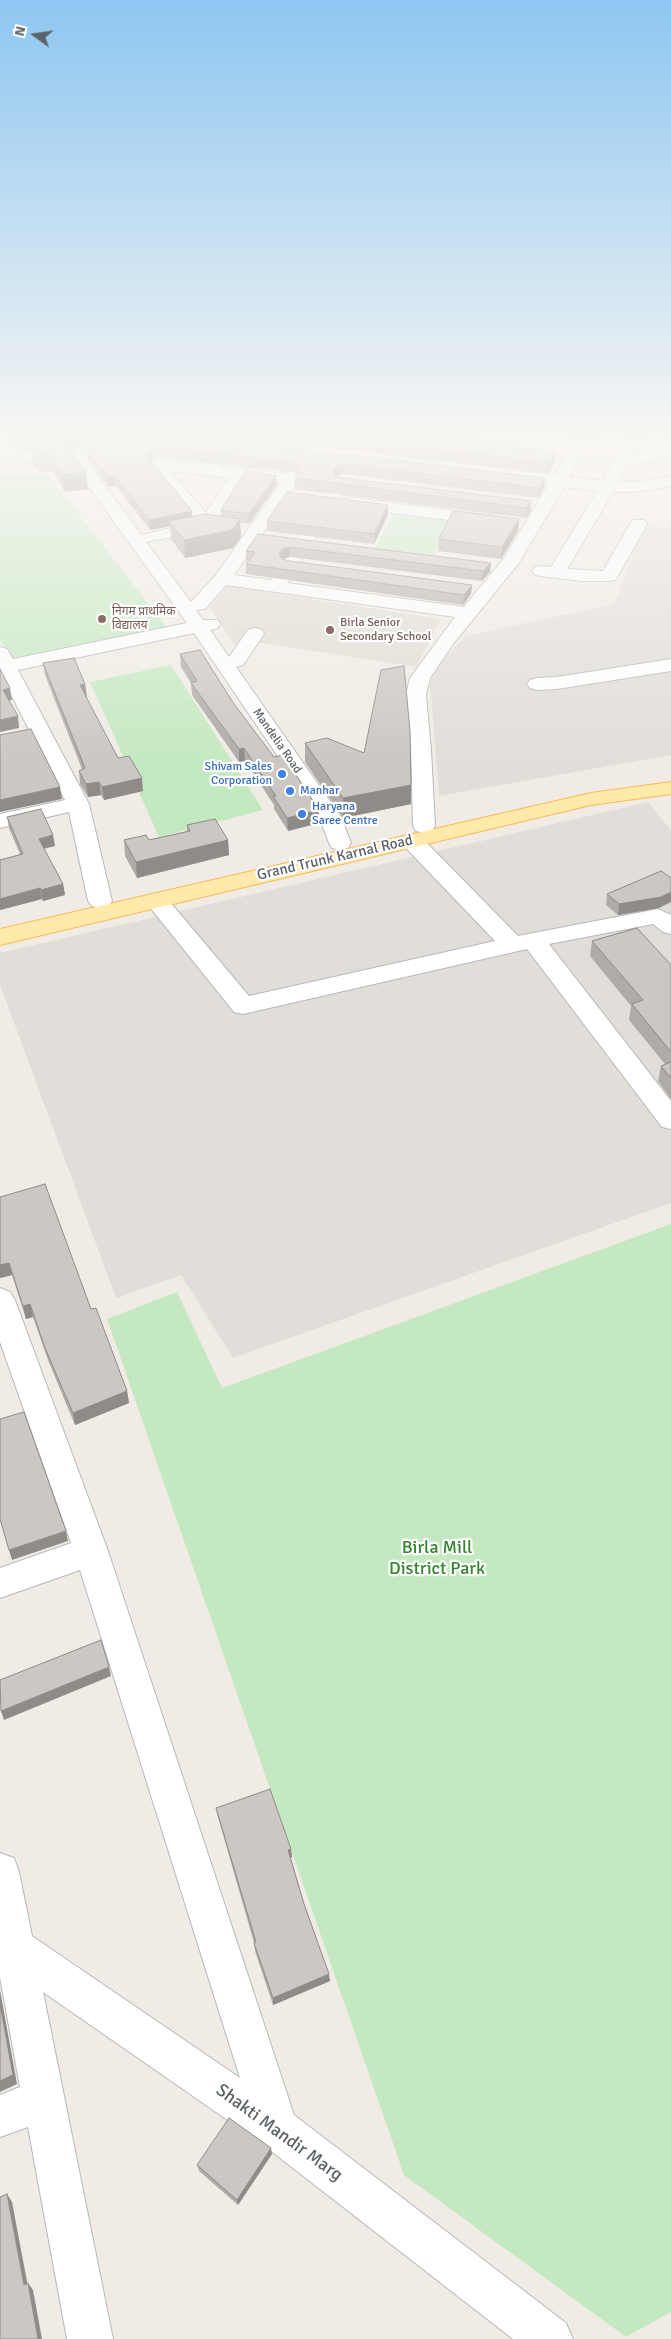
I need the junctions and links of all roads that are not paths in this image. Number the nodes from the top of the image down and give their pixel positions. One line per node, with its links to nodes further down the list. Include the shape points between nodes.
1 (148, 546): 18 (street, Mandelia Road)
2 (155, 546): 16 (street, Mandelia Road)
3 (263, 546): 12 (street)
4 (278, 546): 8 (street)
5 (520, 546): 11 (street)
6 (566, 546): 7 (street, via 548,572 609,576)
7 (626, 546)
8 (290, 564): 10 (street); 13 (street)
9 (488, 564): 11 (street)
10 (310, 567)
11 (507, 567): 15 (street)
12 (222, 579): 13 (street); 16 (street)
13 (276, 586): 17 (street)
14 (468, 587): 15 (street)
15 (488, 589): 17 (street)
16 (198, 606): 18 (street, Mandelia Road)
17 (468, 612): 28 (street, via 420,678 416,695 421,750)
18 (205, 625): 20 (street, via 48,659); 21 (street, Mandelia Road); 29 (street, Mandelia Road, via 330,817)
19 (255, 634): 21 (street)
20 (2, 662): 26 (street, via 33,733)
21 (236, 662): 29 (street, Mandelia Road, via 338,815)
22 (671, 665): 23 (street)
23 (537, 684)
24 (671, 776): 28 (main road, Grand Trunk Karnal Road, via 582,790)
25 (671, 788): 28 (main road, Grand Trunk Karnal Road, via 591,799)
26 (78, 804): 27 (street); 31 (street)
27 (0, 821)
28 (418, 833): 29 (main road, Grand Trunk Karnal Road); 35 (street)
29 (344, 849): 30 (main road, Grand Trunk Karnal Road); 31 (main road, Grand Trunk Karnal Road)
30 (156, 900): 34 (main road, Grand Trunk Karnal Road); 35 (street, via 242,1006)
31 (100, 901): 32 (main road, Grand Trunk Karnal Road)
32 (0, 925)
33 (671, 927): 35 (street, via 658,916)
34 (0, 937)
35 (523, 942): 36 (street)
36 (671, 1120)
37 (0, 1300): 38 (street)
38 (91, 1551): 39 (street); 44 (street)
39 (0, 1583)
40 (0, 1872): 41 (street)
41 (5, 1947): 42 (street); 44 (street, Shakti Mandir Marg)
42 (43, 2100): 43 (street); 45 (street)
43 (0, 2116)
44 (277, 2129): 46 (street, Shakti Mandir Marg)
45 (90, 2339)
46 (550, 2339)

